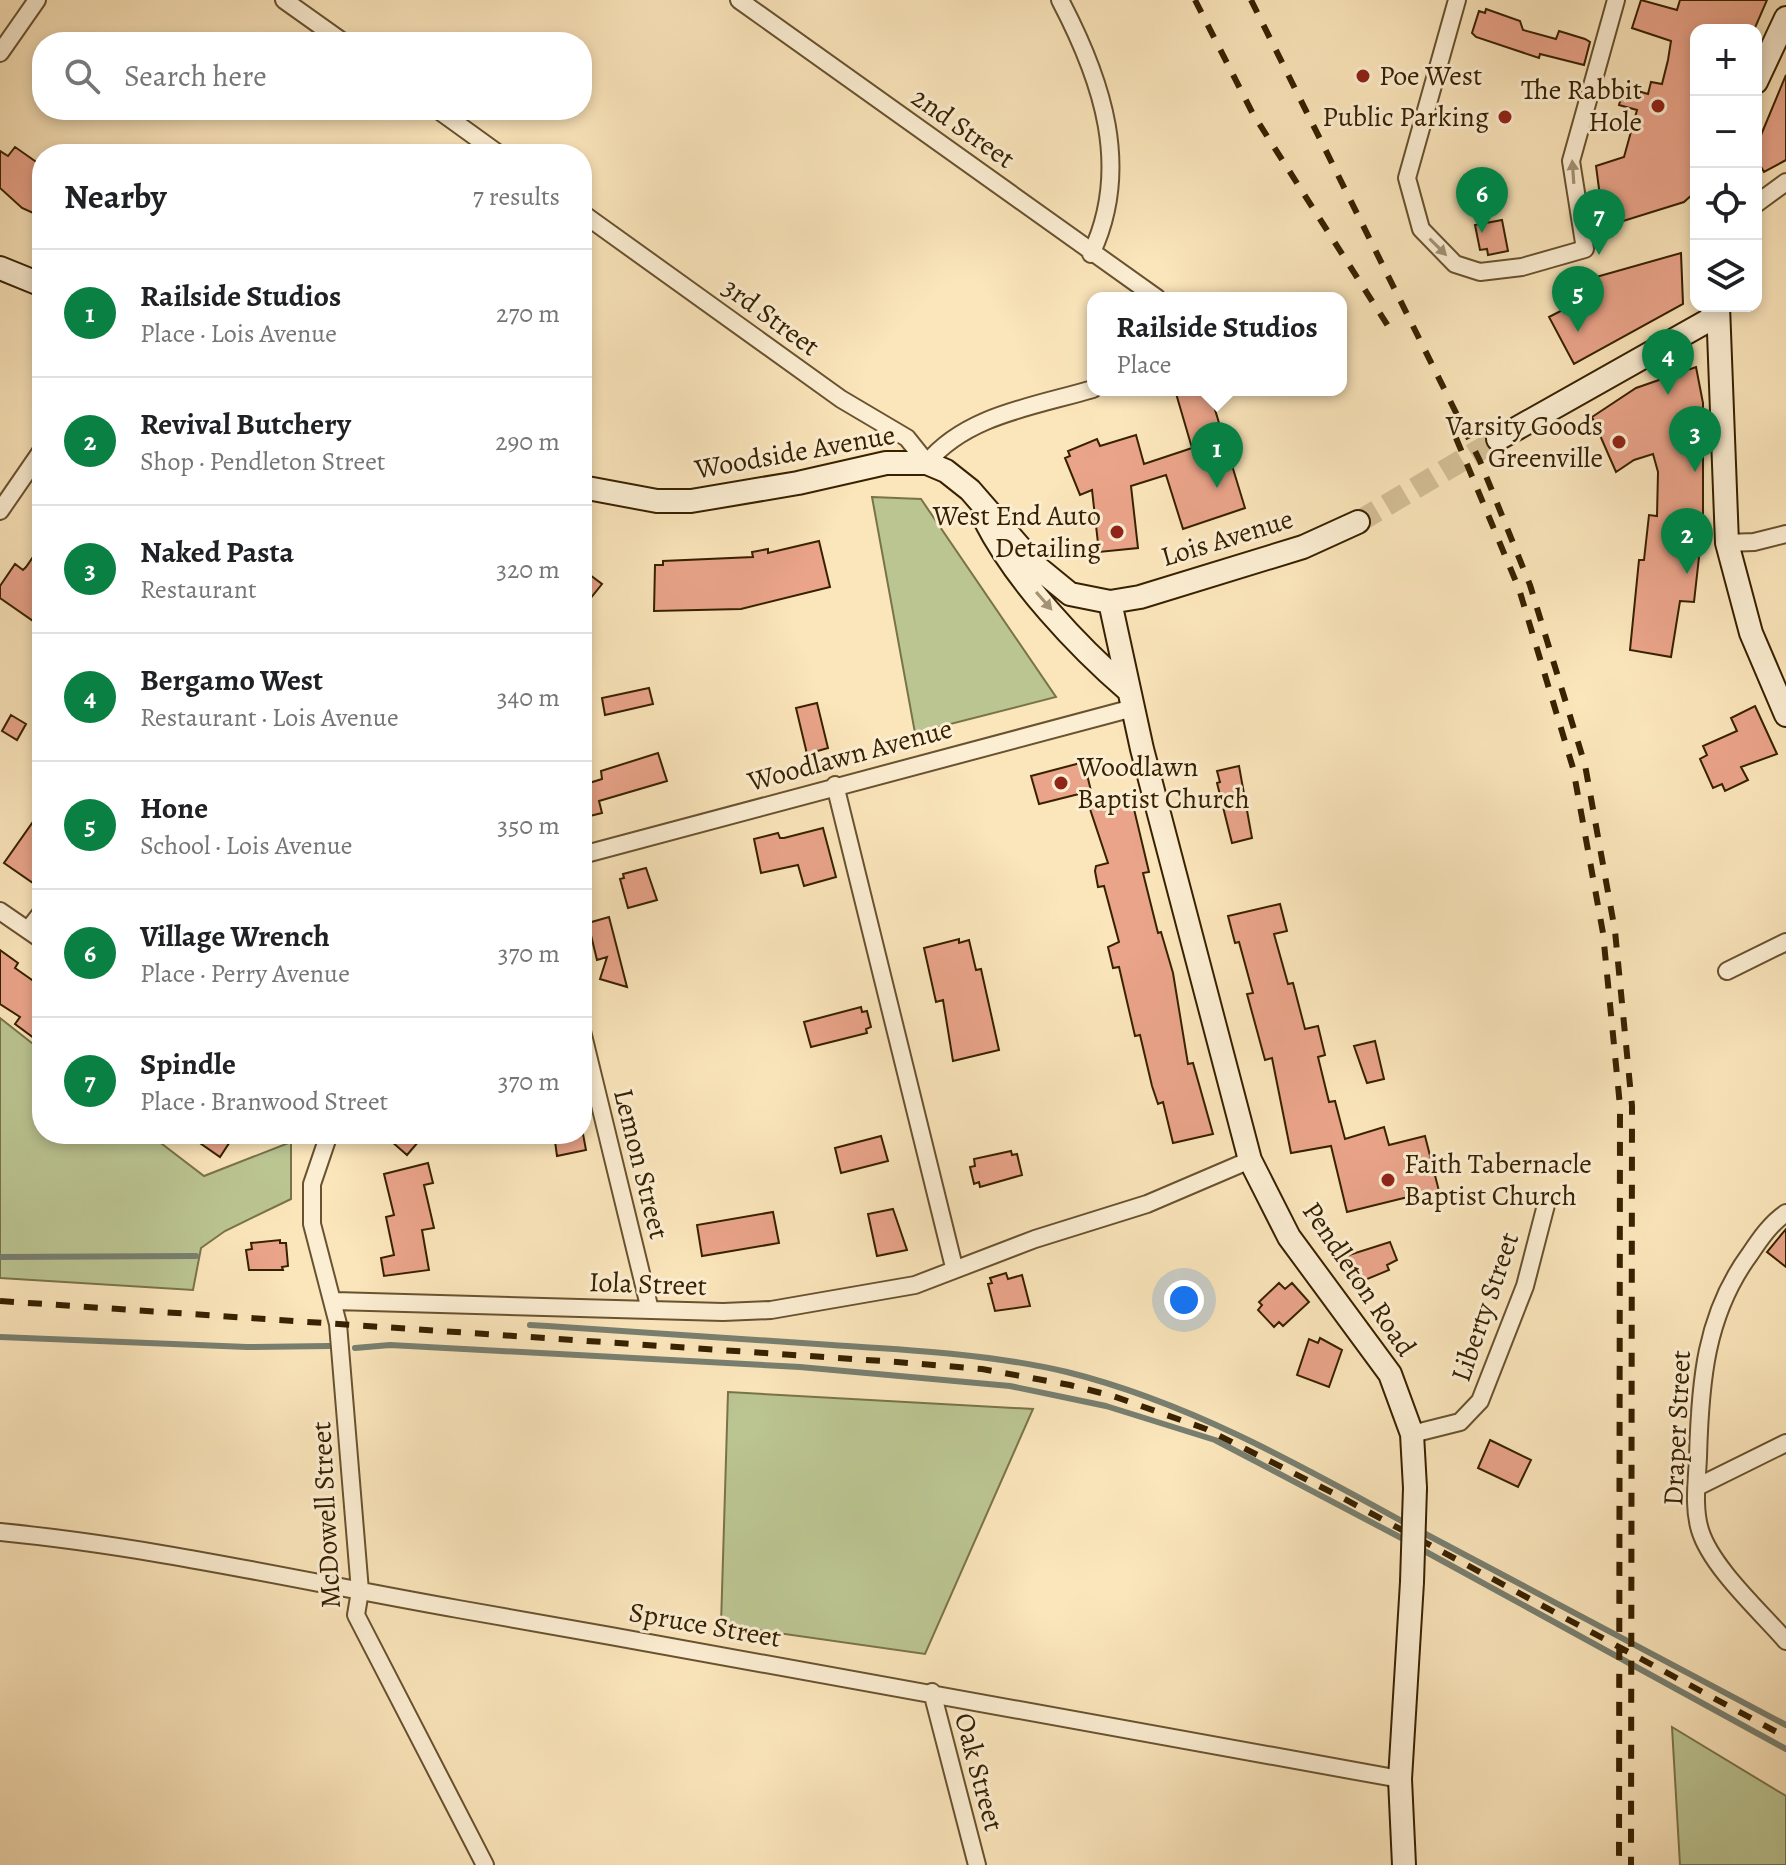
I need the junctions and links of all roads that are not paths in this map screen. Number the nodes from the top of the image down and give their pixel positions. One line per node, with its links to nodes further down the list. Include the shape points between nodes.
1 (37, 0): 9 (street)
2 (284, 0): 8 (street)
3 (739, 0): 16 (street, 2nd Street)
4 (1060, 0): 16 (street, via 1098,83 1108,126 1107,215)
5 (1457, 0): 6 (street, one-way to 6, via 1407,178 1421,229 1455,264 1480,272 1522,267 1585,249 1571,161)
6 (1616, 0)
7 (1786, 18): 10 (street)
8 (329, 32)
9 (0, 53)
10 (1762, 69)
11 (452, 120): 12 (street)
12 (485, 144)
13 (1780, 186): 14 (street)
14 (1762, 200)
15 (592, 220): 24 (street, 3rd Street, via 841,399 907,438)
16 (1091, 254): 19 (street, 2nd Street)
17 (0, 268): 18 (street)
18 (32, 281)
19 (1148, 292)
20 (1715, 312): 23 (street)
21 (1718, 312): 31 (street)
22 (1087, 391): 24 (street, via 990,419 942,445)
23 (1498, 439)
24 (927, 463): 26 (street, Woodside Avenue, via 886,463 691,501 657,501); 27 (street, Woodside Avenue)
25 (32, 465): 28 (street)
26 (592, 489)
27 (970, 490): 32 (street, Woodside Avenue, via 1037,567 1070,594); 33 (street, one-way to 33, via 1002,552)
28 (0, 511)
29 (1358, 522): 32 (street, Lois Avenue, via 1303,547)
30 (1786, 534): 31 (street)
31 (1727, 543): 34 (street, via 1751,633)
32 (1110, 602): 33 (street, Pendleton Road)
33 (1131, 700): 35 (street, Woodlawn Avenue); 43 (street, Pendleton Road)
34 (1786, 715)
35 (835, 785): 36 (street, Woodlawn Avenue); 46 (street)
36 (592, 852)
37 (0, 911): 38 (street)
38 (32, 933)
39 (1786, 942): 40 (street)
40 (1727, 971)
41 (592, 1072): 48 (street, Lemon Street)
42 (326, 1144): 47 (street, via 312,1184 312,1224)
43 (1250, 1160): 46 (street, Iola Street, via 1147,1204); 49 (street, Pendleton Road, via 1289,1237 1390,1374)
44 (1547, 1201): 49 (street, Liberty Street, via 1525,1286 1480,1401 1460,1422)
45 (1786, 1213): 51 (street, Draper Street, via 1738,1270 1709,1333)
46 (954, 1267): 48 (street, Iola Street, via 890,1292 771,1310)
47 (335, 1301): 48 (street, Iola Street); 53 (street, McDowell Street)
48 (650, 1310)
49 (1412, 1434): 56 (street, Pendleton Road, bridge, via 1412,1582)
50 (1786, 1443): 51 (street)
51 (1697, 1487): 54 (street, Draper Street, via 1696,1513 1707,1546)
52 (0, 1532): 53 (street, Spruce Street, via 201,1558)
53 (360, 1591): 55 (street, Spruce Street); 57 (street, McDowell Street, via 356,1615)
54 (1786, 1641)
55 (932, 1692): 56 (street, Spruce Street); 58 (street, Oak Street)
56 (1400, 1779): 59 (street, Pendleton Road)
57 (485, 1865)
58 (977, 1865)
59 (1404, 1865)

